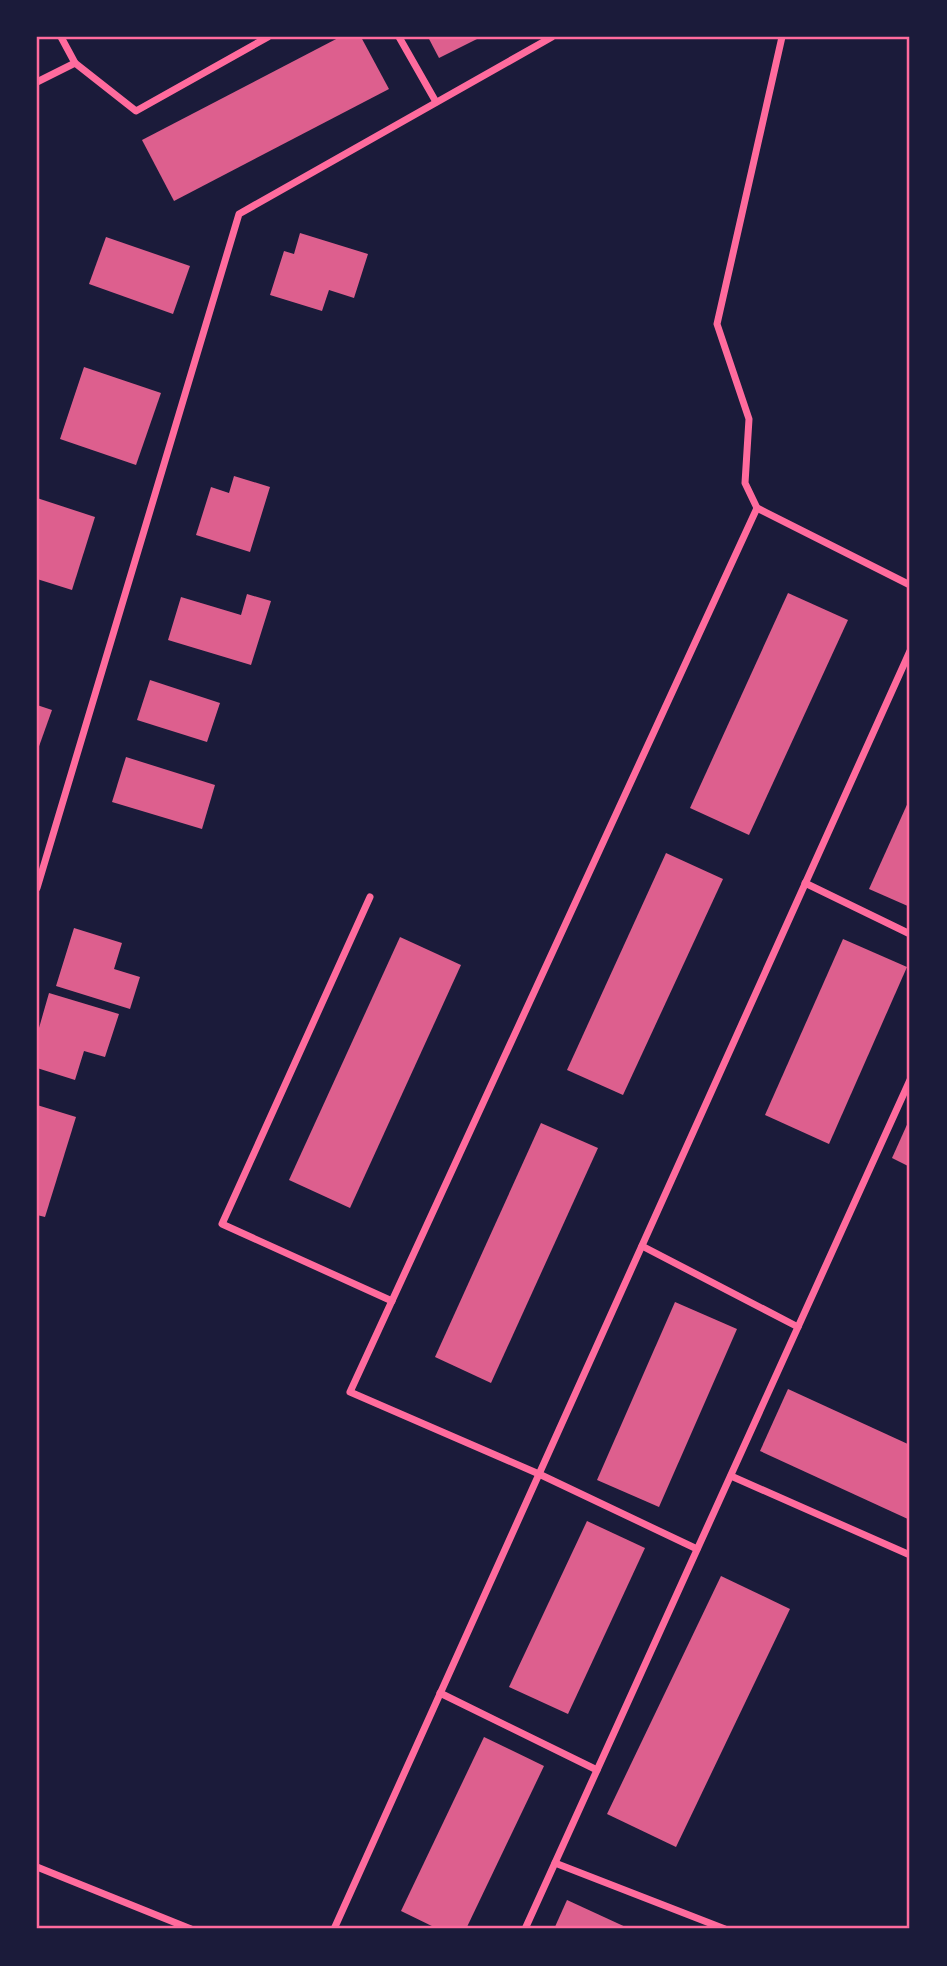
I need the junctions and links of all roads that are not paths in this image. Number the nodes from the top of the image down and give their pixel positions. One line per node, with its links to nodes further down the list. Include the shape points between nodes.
1 (61, 37): 6 (street)
2 (268, 37): 6 (street, via 136,111)
3 (399, 37): 8 (street)
4 (552, 37): 8 (street)
5 (782, 37): 9 (street, via 717,324 749,419 745,483)
6 (75, 63): 7 (street)
7 (37, 82)
8 (436, 102): 13 (street, via 239,214)
9 (757, 508): 10 (street); 18 (street)
10 (910, 585)
11 (909, 655): 12 (street)
12 (805, 883): 15 (street); 17 (street)
13 (37, 888)
14 (370, 897): 18 (street, via 222,1224)
15 (910, 934)
16 (910, 1080): 19 (street)
17 (642, 1246): 19 (street); 20 (street)
18 (392, 1301): 20 (street, via 350,1392)
19 (798, 1327): 21 (street)
20 (539, 1474): 22 (street); 24 (street)
21 (731, 1476): 22 (street); 23 (street)
22 (697, 1549): 25 (street)
23 (910, 1555)
24 (440, 1693): 25 (street); 29 (street)
25 (597, 1770): 26 (street)
26 (555, 1863): 30 (street); 31 (street)
27 (37, 1867): 28 (street)
28 (191, 1929)
29 (334, 1929)
30 (525, 1929)
31 (725, 1929)

